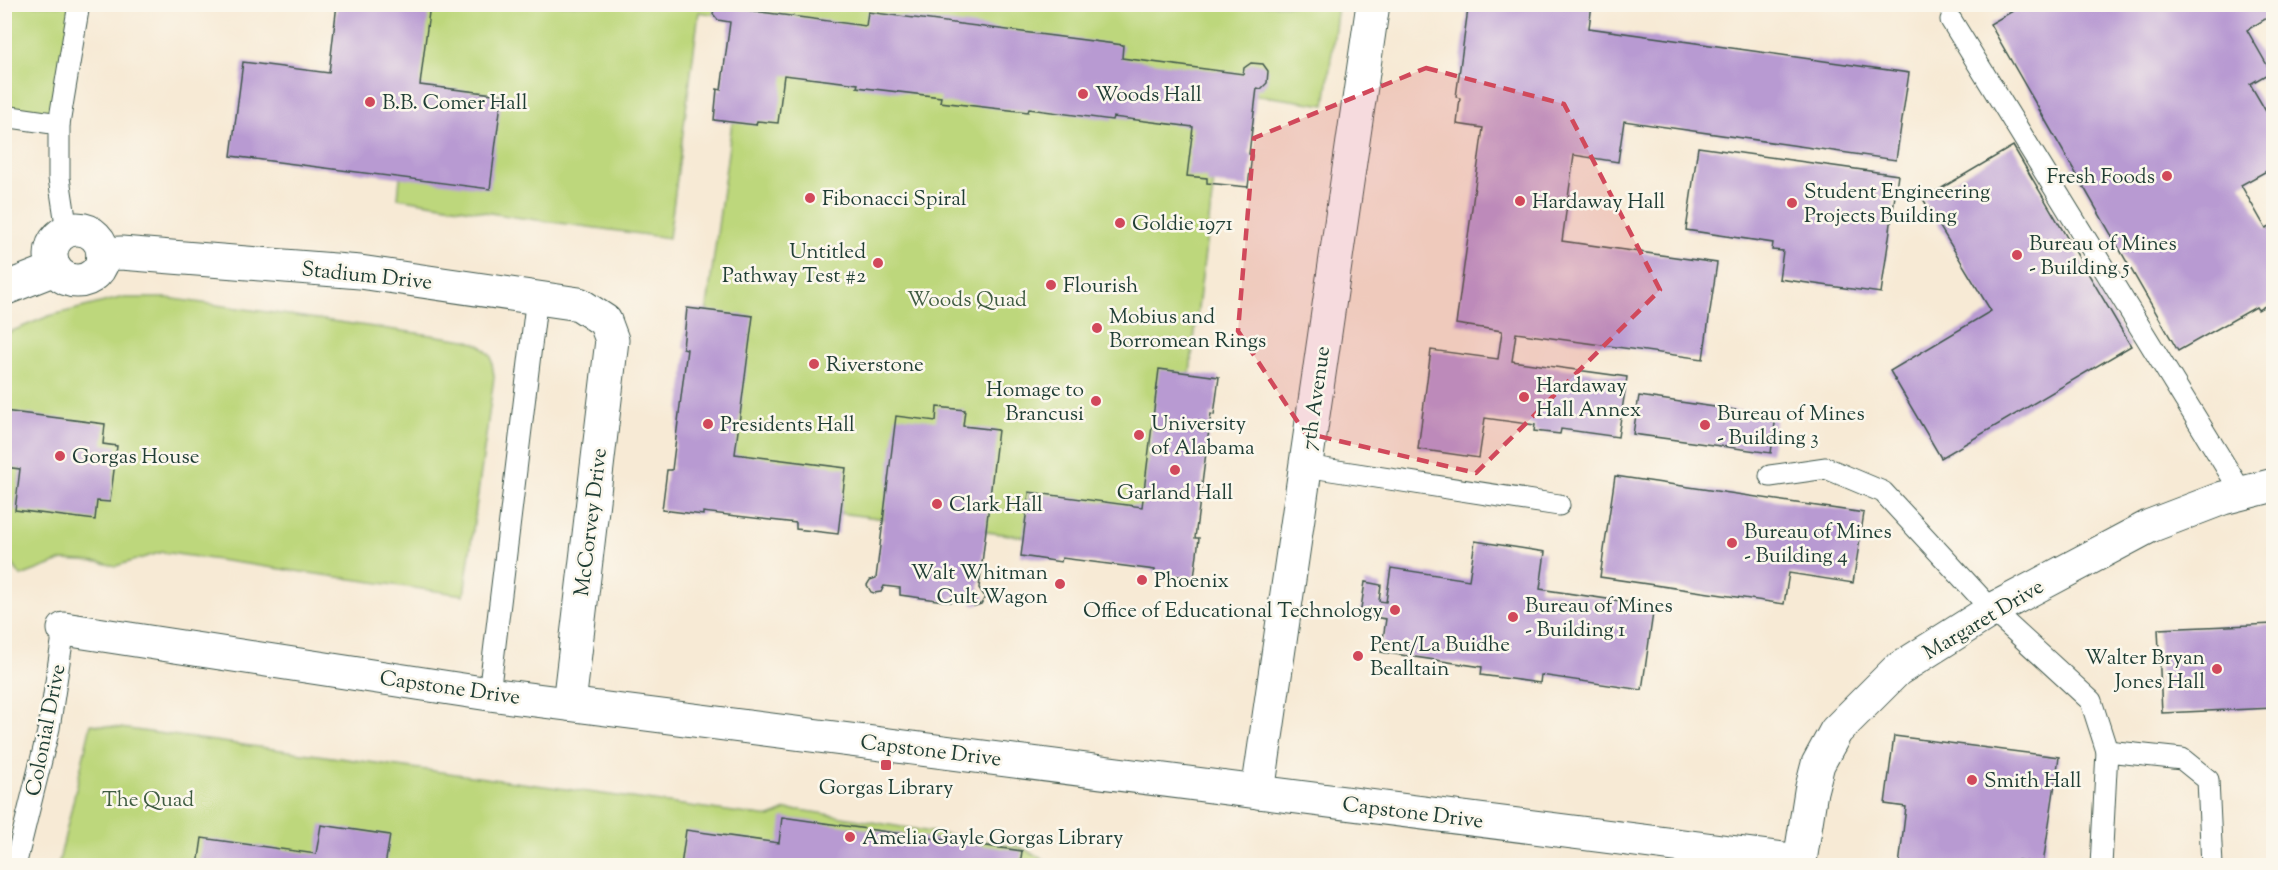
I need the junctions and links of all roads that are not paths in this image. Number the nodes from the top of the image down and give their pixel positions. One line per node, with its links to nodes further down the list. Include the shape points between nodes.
1 (79, 4): 5 (lane)
2 (1373, 4): 12 (street, 7th Avenue)
3 (1951, 20): 15 (lane)
4 (4, 116): 5 (lane)
5 (59, 124): 6 (lane, via 59,178)
6 (67, 231): 7 (street, via 91,233 98,238); 8 (street, via 51,251)
7 (104, 254): 8 (street, via 99,269 86,279 69,280); 10 (street, Stadium Drive, via 360,272)
8 (55, 269): 9 (street)
9 (4, 289)
10 (537, 296): 11 (street, Stadium Drive, via 579,304 604,321); 19 (lane)
11 (612, 340): 20 (street, McCorvey Drive)
12 (1305, 466): 16 (lane); 22 (street, 7th Avenue)
13 (1770, 476): 17 (lane, via 1826,468 1883,492)
14 (2274, 485): 15 (street, Margaret Drive)
15 (2242, 494): 17 (street, Margaret Drive, via 2150,526)
16 (1559, 505)
17 (1992, 610): 21 (lane, via 2091,701); 23 (street, Margaret Drive, via 1897,670 1836,731 1818,764)
18 (64, 629): 19 (street, Capstone Drive); 24 (lane, Colonial Drive, via 49,728)
19 (489, 694): 20 (street, Capstone Drive)
20 (569, 704): 22 (street, Capstone Drive)
21 (2107, 750): 25 (lane); 26 (lane, via 2182,759 2208,780)
22 (1258, 792): 23 (street, Capstone Drive)
23 (1800, 863)
24 (15, 866)
25 (2101, 866)
26 (2212, 866)

